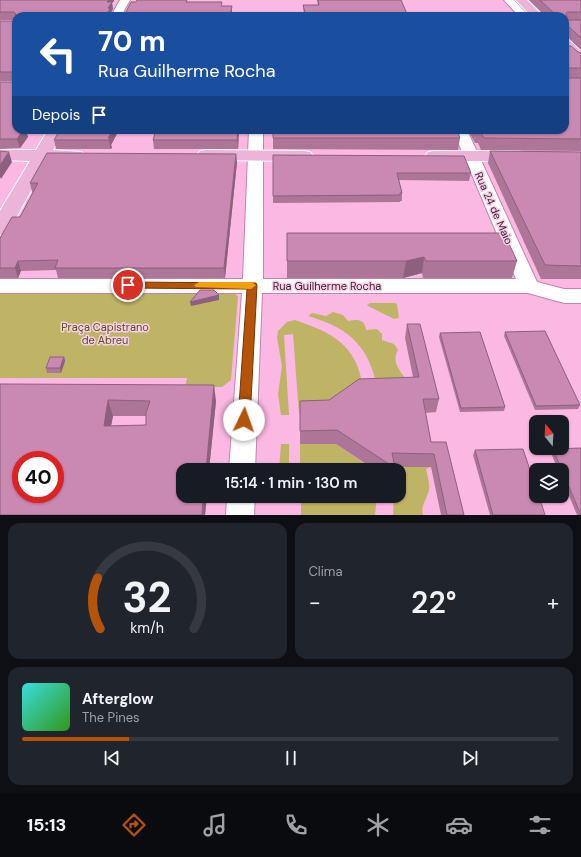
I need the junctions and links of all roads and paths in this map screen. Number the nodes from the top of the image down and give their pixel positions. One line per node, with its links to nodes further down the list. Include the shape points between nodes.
1 (125, 0): 4 (street)
2 (509, 0): 5 (street)
3 (521, 0): 6 (main road)
4 (118, 12)
5 (518, 12)
6 (533, 12)
7 (569, 47): 8 (main road)
8 (581, 58)
9 (42, 134): 15 (main road)
10 (53, 134): 15 (main road)
11 (256, 134): 13 (street)
12 (462, 134): 20 (street, Rua 24 de Maio)
13 (254, 155): 17 (main road); 18 (main road); 24 (street)
14 (0, 156): 15 (main road)
15 (34, 156): 16 (main road); 22 (main road); 23 (main road)
16 (90, 156)
17 (191, 156)
18 (324, 156)
19 (418, 156): 20 (main road)
20 (471, 156): 21 (main road); 26 (street, Rua 24 de Maio)
21 (536, 156)
22 (0, 200)
23 (0, 229)
24 (252, 285): 25 (street, Rua Guilherme Rocha); 26 (street, Rua Guilherme Rocha); 28 (street)
25 (0, 286)
26 (529, 286): 27 (street, Rua Guilherme Rocha, via 564,296)
27 (581, 296)
28 (242, 463)
29 (241, 503): 30 (street)
30 (240, 515)

